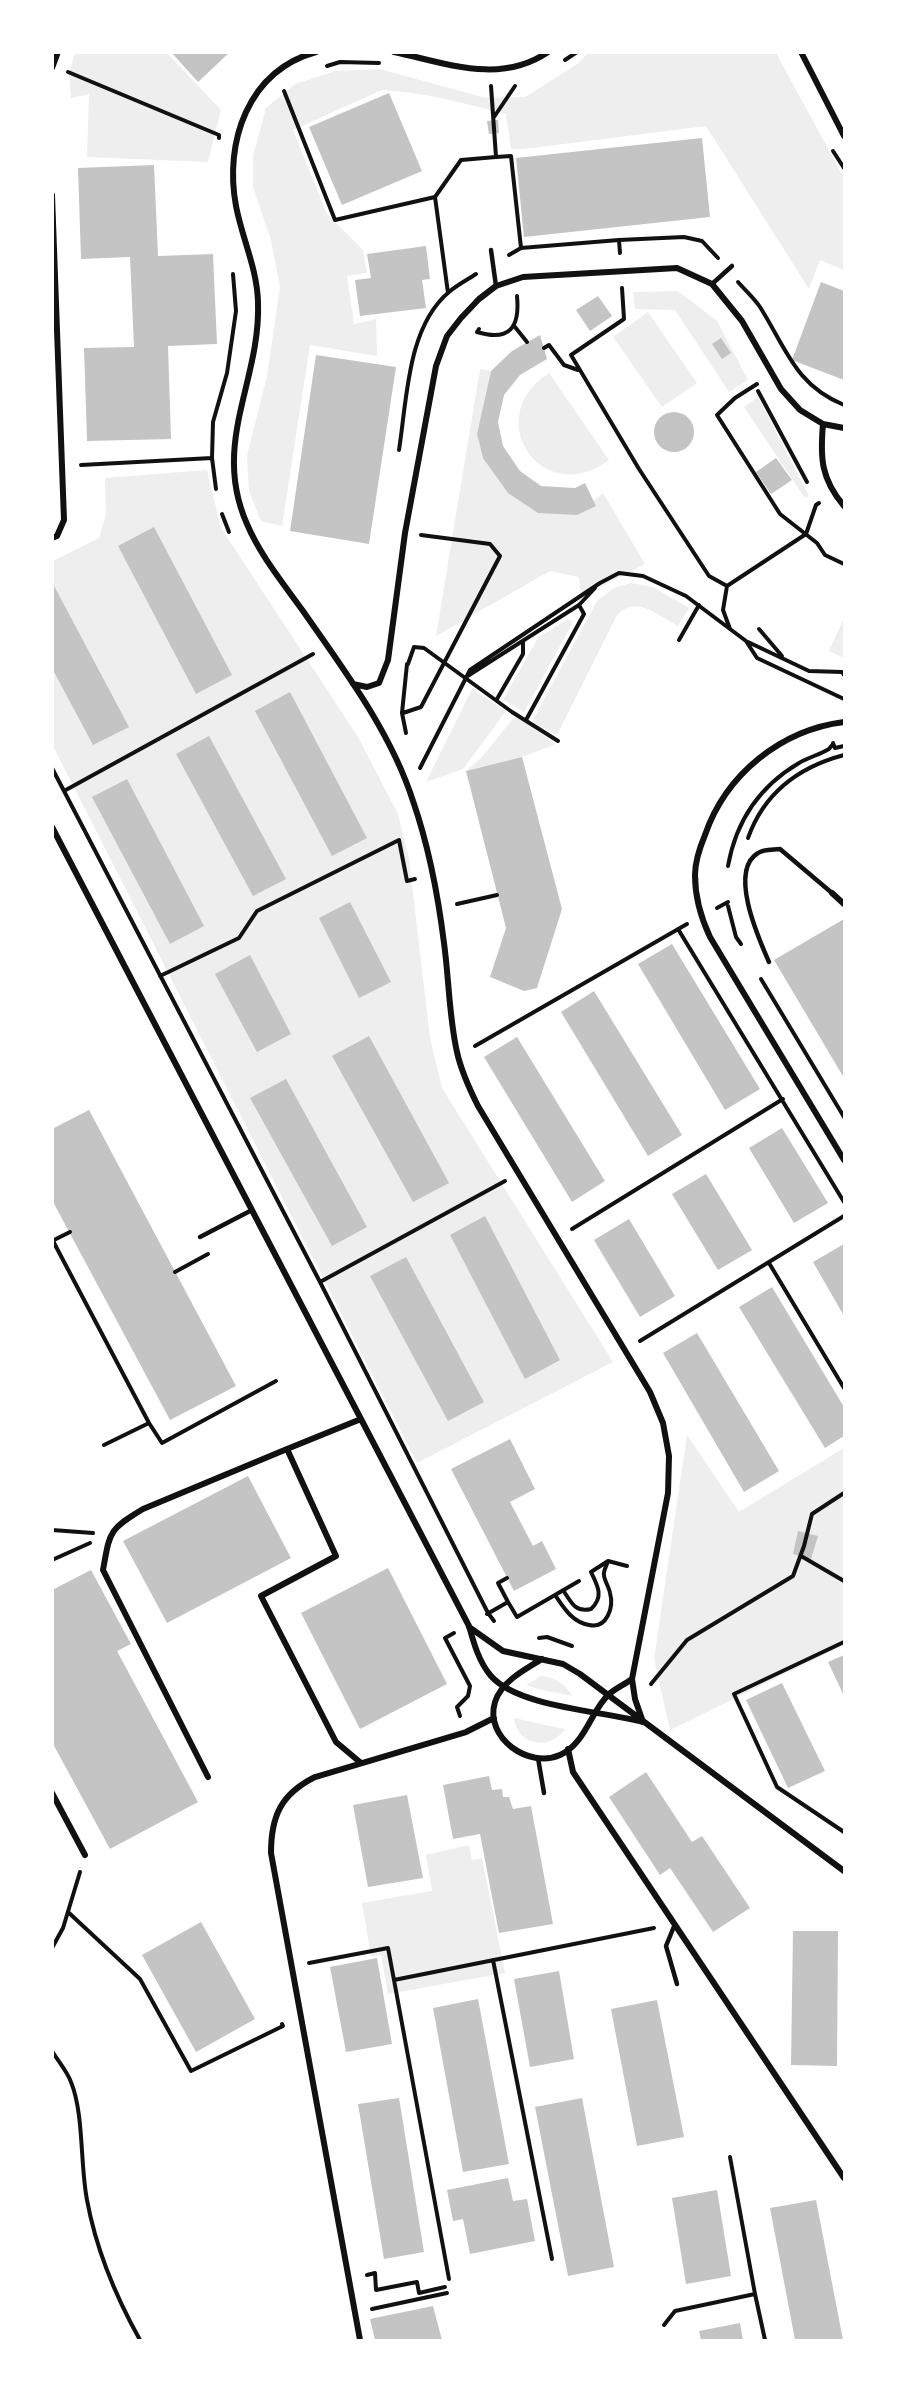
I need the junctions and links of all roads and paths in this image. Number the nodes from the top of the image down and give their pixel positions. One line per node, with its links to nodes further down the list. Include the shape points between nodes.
1 (57, 52): 7 (street)
2 (316, 52): 68 (street, via 278,69 264,82 249,105 237,137 233,165 236,205 253,265 258,302 255,338 232,451 234,487 246,523 264,556)
3 (394, 52): 4 (street, via 495,71 519,66)
4 (549, 52)
5 (801, 52): 15 (street)
6 (390, 66): 8 (path, via 340,62)
7 (53, 67): 16 (path, via 219,135)
8 (320, 69)
9 (291, 82): 12 (path)
10 (482, 84): 11 (path)
11 (491, 85)
12 (283, 90): 13 (path); 19 (path, via 335,220)
13 (277, 98)
14 (493, 118): 17 (path)
15 (844, 136)
16 (218, 145)
17 (496, 157): 19 (path, via 461,160); 20 (path, via 511,156 521,248)
18 (52, 195): 43 (street)
19 (435, 197): 29 (path)
20 (619, 240): 23 (path, via 684,237 702,241); 24 (path)
21 (491, 250): 26 (lane)
22 (232, 264): 43 (path, via 236,311 227,373 213,422 212,458)
23 (730, 267): 25 (lane); 40 (path, via 759,306 794,367 825,397)
24 (622, 271): 25 (street, via 677,268); 26 (street, via 523,277); 27 (path)
25 (712, 284): 38 (street, via 742,321)
26 (496, 286): 49 (street, via 479,299 447,336 436,366)
27 (622, 289): 28 (path); 37 (path, via 624,319 571,356)
28 (611, 290)
29 (448, 293)
30 (526, 294): 31 (path)
31 (511, 295)
32 (518, 303): 34 (path)
33 (483, 322): 34 (path, via 477,332 488,336 504,334)
34 (515, 327): 35 (path)
35 (527, 342)
36 (544, 348): 37 (path, via 549,345 564,365)
37 (579, 370): 54 (path, via 709,576)
38 (774, 375): 39 (path); 41 (street, via 781,389 801,410)
39 (755, 385): 44 (path); 50 (path, via 717,415 780,514)
40 (844, 405)
41 (824, 424): 42 (street); 47 (street, via 821,452 826,479)
42 (844, 428)
43 (61, 466): 51 (street, via 64,520 57,536)
44 (808, 484)
45 (813, 494): 46 (path)
46 (819, 503): 48 (path); 50 (path)
47 (844, 506)
48 (825, 509)
49 (405, 534): 64 (path, via 490,544 500,556); 68 (street, via 388,660 379,683 367,687)
50 (806, 534): 52 (path, via 825,555); 54 (path)
51 (52, 538)
52 (844, 564)
53 (600, 583): 55 (path); 56 (path, via 619,573 643,576); 67 (path, via 470,670)
54 (727, 586): 57 (path, via 723,610)
55 (579, 605): 60 (path); 72 (path, via 584,614)
56 (699, 605): 57 (path); 59 (path)
57 (731, 629): 61 (path)
58 (759, 629): 63 (path)
59 (679, 640)
60 (523, 641): 67 (path); 69 (path, via 523,654)
61 (746, 641): 63 (path); 70 (path, via 757,658)
62 (309, 656): 81 (path)
63 (784, 659): 66 (path, via 808,671)
64 (443, 663): 65 (path, via 424,648 414,647); 67 (path); 71 (path, via 421,707)
65 (408, 664)
66 (844, 675)
67 (465, 678): 69 (path); 80 (path)
68 (353, 684): 99 (street, via 388,744 423,828 444,942 456,1051 465,1079)
69 (497, 699): 72 (path)
70 (844, 699)
71 (402, 713)
72 (526, 720): 75 (path)
73 (844, 722): 74 (street)
74 (830, 724): 76 (path); 98 (street, via 806,731 767,752 733,782 709,823 695,874 701,916 710,937)
75 (558, 741)
76 (833, 743): 77 (path, via 835,748); 85 (path, via 829,749 785,772 759,795 734,840)
77 (844, 746)
78 (844, 754): 83 (path, via 782,784 754,820 747,839)
79 (52, 768): 81 (path)
80 (417, 773)
81 (64, 791): 93 (path)
82 (52, 827): 101 (street)
83 (757, 838)
84 (399, 840): 93 (path, via 256,911 239,938)
85 (727, 873)
86 (832, 893): 90 (street); 92 (lane, via 780,849 756,854 746,872 746,888 752,923)
87 (497, 895): 89 (path)
88 (727, 895): 91 (path, via 731,921)
89 (456, 904)
90 (844, 904)
91 (742, 946)
92 (769, 962)
93 (160, 976): 110 (path)
94 (760, 976): 97 (path)
95 (469, 1049): 96 (path, via 678,929)
96 (782, 1099): 100 (path); 103 (path)
97 (844, 1117)
98 (844, 1160)
99 (519, 1174): 110 (path); 136 (street, via 650,1392 663,1423 669,1456 668,1493)
100 (844, 1202)
101 (252, 1210): 105 (lane); 114 (street)
102 (844, 1216): 108 (path)
103 (569, 1231)
104 (70, 1232): 106 (path)
105 (200, 1237)
106 (53, 1241): 115 (path)
107 (209, 1254): 109 (path)
108 (769, 1263): 111 (path); 113 (path)
109 (175, 1272)
110 (321, 1282): 132 (path)
111 (637, 1343)
112 (276, 1381): 115 (path, via 162,1443)
113 (844, 1388)
114 (361, 1419): 117 (street); 133 (street)
115 (149, 1423): 116 (path)
116 (104, 1445)
117 (287, 1449): 120 (street, via 142,1509); 144 (street, via 336,1556 261,1596 336,1742)
118 (844, 1494): 121 (path, via 812,1514)
119 (52, 1530): 120 (path)
120 (109, 1535): 122 (path); 145 (street, via 103,1570)
121 (801, 1556): 127 (path); 136 (path, via 793,1576 687,1640 649,1687)
122 (52, 1560)
123 (608, 1562): 124 (path); 128 (path, via 591,1572 599,1587 599,1599 591,1609 584,1611 573,1606); 129 (path, via 604,1575 611,1598 610,1610 600,1624 592,1626 573,1618)
124 (627, 1566)
125 (507, 1578): 130 (path, via 498,1584)
126 (579, 1581): 128 (path)
127 (844, 1581)
128 (563, 1590): 129 (path)
129 (555, 1595): 130 (path, via 517,1617)
130 (508, 1602): 131 (path)
131 (495, 1610)
132 (488, 1613)
133 (469, 1626): 135 (street, via 503,1651); 137 (street, via 479,1659)
134 (844, 1642): 148 (path, via 734,1694 777,1787)
135 (542, 1659): 137 (street); 138 (street, via 562,1664)
136 (632, 1679): 138 (street); 141 (street)
137 (504, 1687): 139 (street, via 539,1702); 140 (street, via 495,1702)
138 (609, 1694): 139 (street); 141 (street)
139 (596, 1711): 141 (street); 142 (street, via 583,1734)
140 (494, 1718): 143 (street, via 513,1749); 144 (street, via 466,1732)
141 (643, 1722): 150 (street)
142 (568, 1749): 143 (street, via 560,1755); 152 (street, via 573,1772)
143 (538, 1758): 147 (lane)
144 (361, 1763): 155 (street, via 302,1783 288,1795 276,1814 271,1853)
145 (208, 1777)
146 (52, 1793): 149 (street)
147 (544, 1793)
148 (844, 1832)
149 (85, 1855): 151 (path)
150 (844, 1871)
151 (68, 1912): 153 (path); 158 (path, via 140,1978 191,2071)
152 (675, 1924): 154 (path); 157 (lane, via 666,1946); 161 (street)
153 (52, 1948)
154 (493, 1960): 156 (path); 162 (path)
155 (292, 1966): 156 (path, via 388,1948); 168 (street)
156 (394, 1980): 164 (path)
157 (677, 1983)
158 (283, 2026)
159 (52, 2051): 170 (path, via 71,2083 78,2112 87,2200 99,2245 122,2307)
160 (730, 2157): 167 (path)
161 (844, 2178)
162 (552, 2259)
163 (359, 2276): 165 (path, via 375,2273 376,2290 417,2282 419,2293)
164 (449, 2279)
165 (446, 2287)
166 (447, 2293): 168 (path)
167 (756, 2295): 169 (path, via 675,2311); 172 (path)
168 (355, 2312): 171 (street)
169 (664, 2325)
170 (140, 2340)
171 (360, 2340)
172 (765, 2340)

